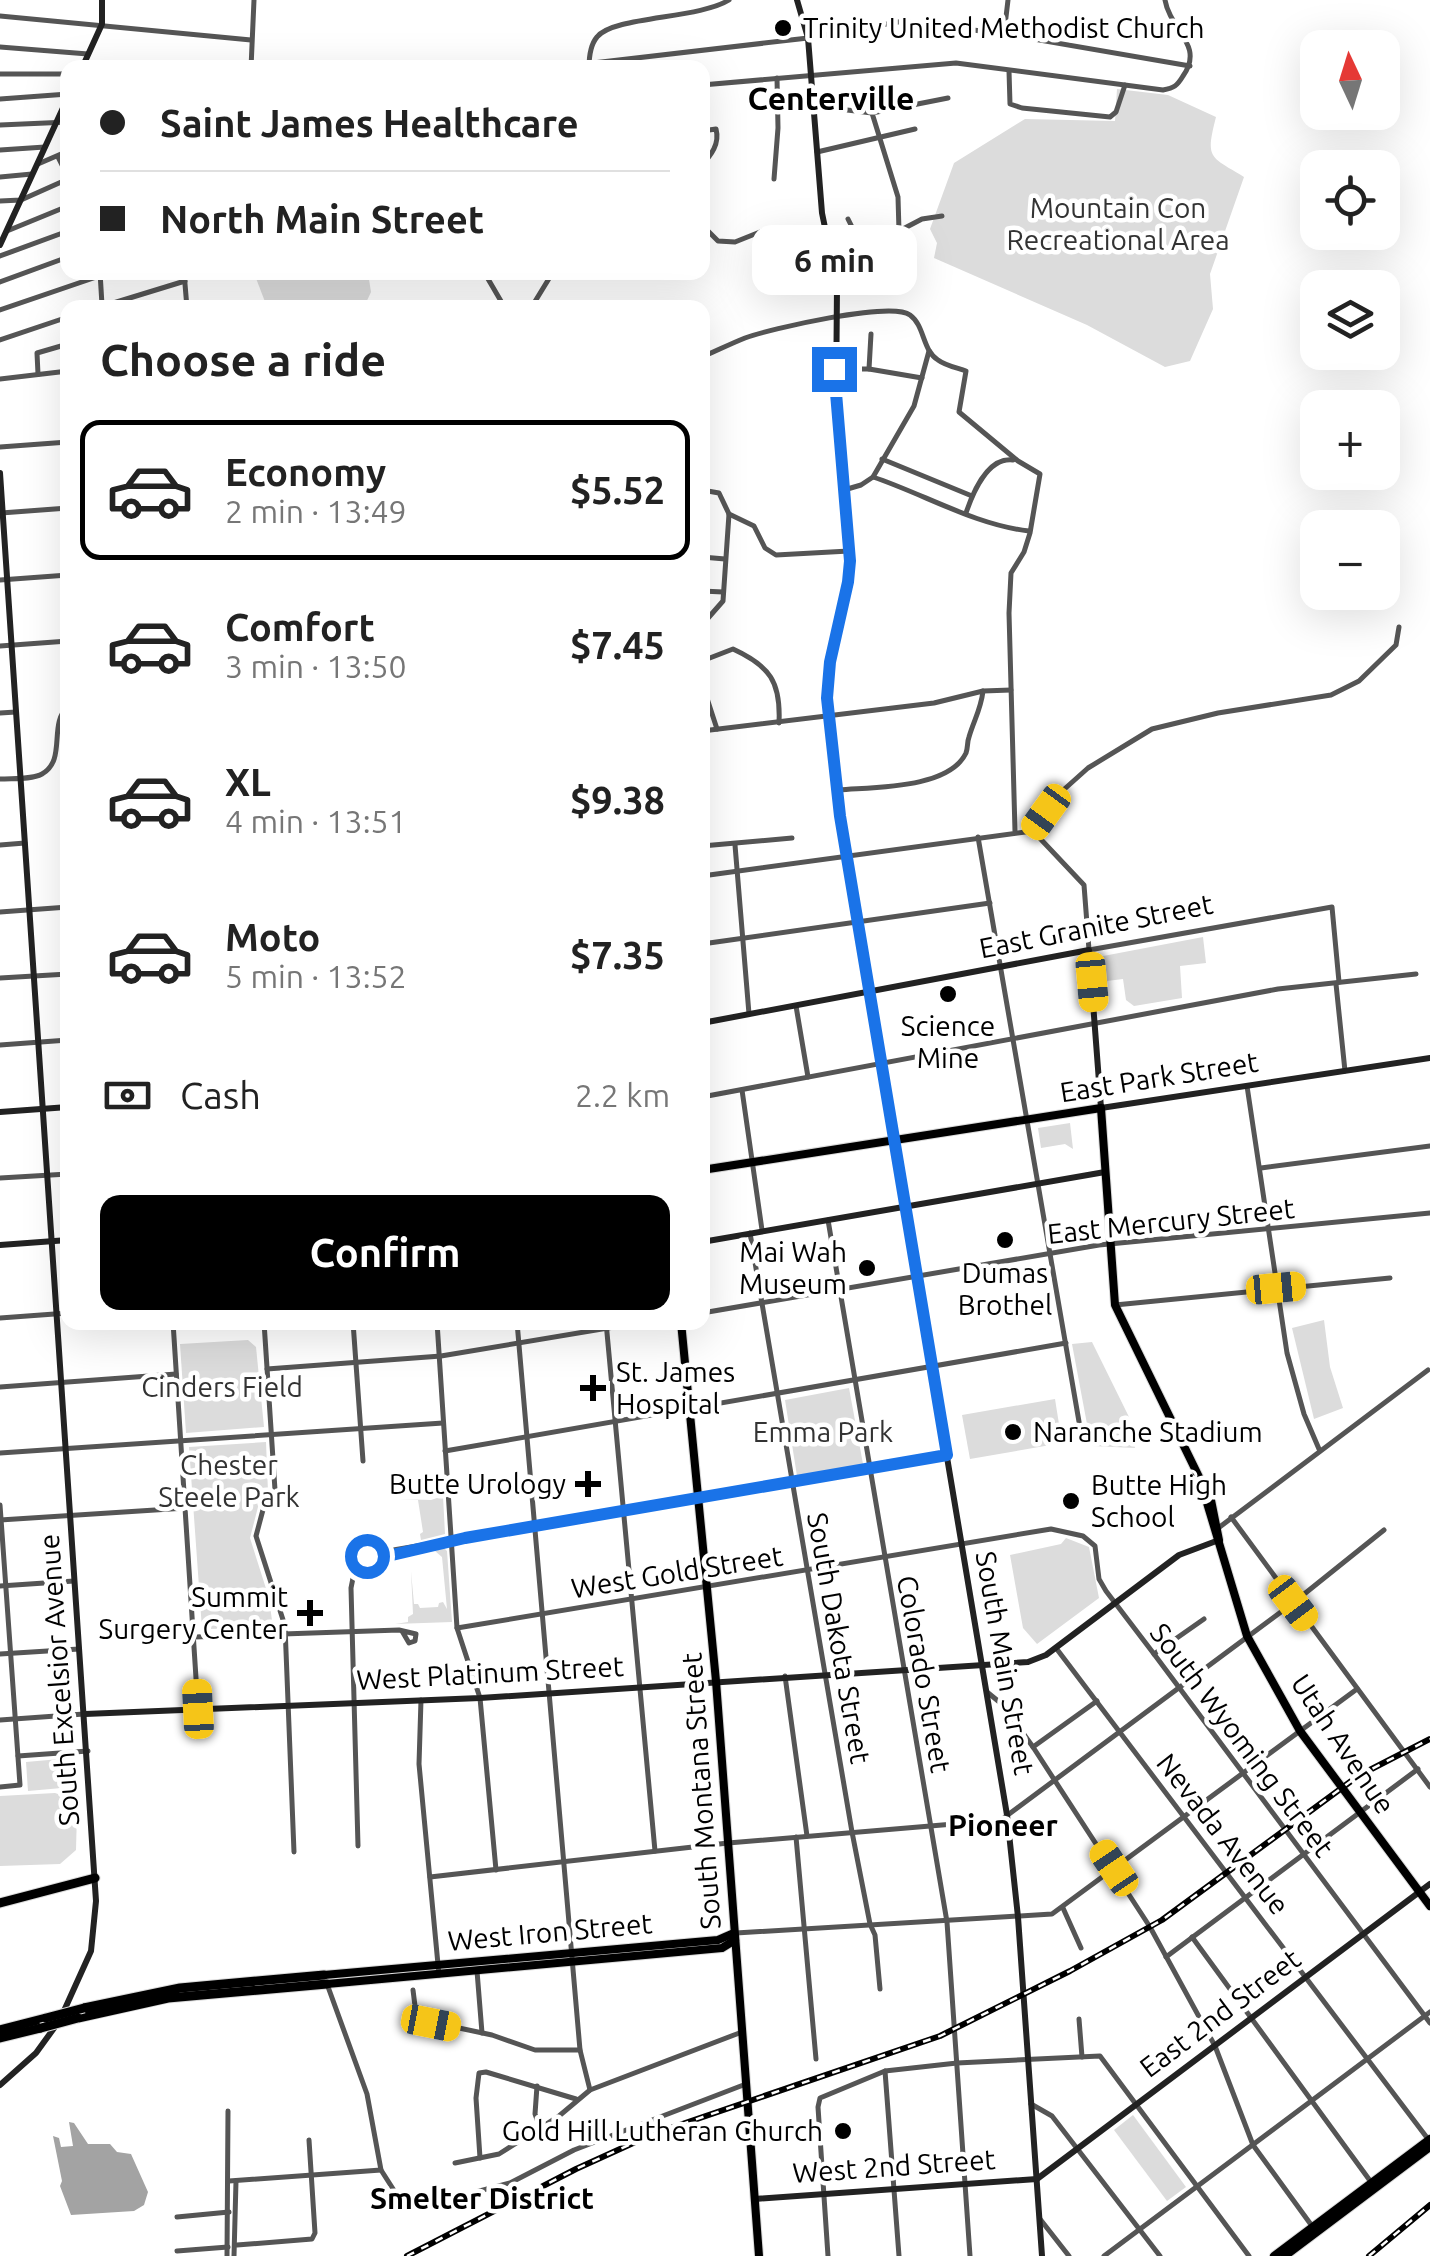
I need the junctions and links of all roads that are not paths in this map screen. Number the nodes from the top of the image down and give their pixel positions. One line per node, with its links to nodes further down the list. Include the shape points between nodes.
1 (102, 0): 8 (street)
2 (254, 0): 11 (street)
3 (728, 0): 16 (street, via 608,28 595,38)
4 (797, 0): 10 (street, South Main Street)
5 (1008, 0): 9 (street)
6 (1164, 0): 18 (street, via 1189,42)
7 (0, 16): 8 (street)
8 (102, 24): 11 (street); 13 (street)
9 (1004, 34): 10 (street, via 904,21); 18 (street)
10 (808, 38): 17 (street); 22 (street, South Main Street)
11 (251, 40): 15 (street)
12 (0, 46): 13 (street)
13 (88, 54): 14 (street)
14 (85, 60)
15 (251, 60)
16 (589, 60)
17 (629, 60)
18 (1190, 66): 25 (street, via 1176,86)
19 (1009, 71): 22 (street, via 956,63); 25 (street); 25 (street, via 1010,104 1022,108 1110,117)
20 (0, 74): 21 (street)
21 (60, 74)
22 (812, 76): 23 (street); 29 (street, South Main Street)
23 (776, 78): 24 (street); 47 (street)
24 (710, 84)
25 (1126, 86)
26 (60, 96): 28 (street)
27 (948, 98): 30 (street)
28 (0, 99)
29 (814, 106): 30 (street); 40 (street, South Main Street)
30 (872, 113): 37 (street)
31 (60, 114): 32 (street)
32 (56, 123): 33 (street); 34 (street); 38 (street)
33 (60, 123)
34 (0, 124)
35 (916, 129): 37 (street)
36 (710, 130): 41 (street, via 718,137)
37 (878, 137): 40 (street); 55 (street, via 898,197)
38 (46, 147): 39 (street); 44 (street)
39 (0, 150)
40 (817, 152): 59 (street, South Main Street)
41 (710, 155)
42 (58, 156): 43 (street); 44 (street)
43 (60, 160)
44 (38, 164): 45 (street)
45 (34, 174): 46 (street); 49 (street)
46 (0, 177)
47 (774, 179)
48 (60, 182): 49 (street)
49 (21, 200): 50 (street); 54 (street)
50 (0, 201)
51 (60, 209): 54 (street)
52 (942, 216): 55 (street)
53 (848, 219): 58 (street)
54 (6, 231): 60 (street)
55 (899, 231): 58 (street)
56 (710, 232): 59 (street, via 734,242 765,230 806,247)
57 (60, 234): 61 (street)
58 (860, 241): 63 (street)
59 (828, 244): 63 (street, South Main Street)
60 (0, 246)
61 (0, 256)
62 (60, 260): 66 (street)
63 (833, 261): 70 (street, South Main Street)
64 (83, 280): 69 (street)
65 (185, 281): 67 (street); 68 (street)
66 (0, 282)
67 (124, 300)
68 (186, 300)
69 (0, 310)
70 (836, 317): 75 (street, via 910,314); 76 (street, via 799,322); 77 (street, South Main Street)
71 (60, 321): 73 (street)
72 (871, 334): 78 (street)
73 (0, 340)
74 (60, 346): 80 (street, via 38,353)
75 (929, 351): 81 (street); 86 (street, via 966,372 958,412)
76 (710, 354)
77 (834, 369): 78 (street); 89 (street, South Main Street)
78 (869, 369): 81 (street)
79 (60, 372): 80 (street)
80 (38, 375): 82 (street)
81 (922, 378): 85 (street, via 910,416)
82 (0, 379)
83 (60, 443): 84 (street)
84 (0, 447)
85 (882, 458): 88 (street); 91 (street)
86 (1018, 461): 91 (street, via 995,463); 96 (street, via 1040,474)
87 (0, 472): 93 (street, South Excelsior Avenue)
88 (873, 477): 89 (street); 94 (street)
89 (844, 490): 97 (street, South Main Street)
90 (710, 491): 95 (street, via 719,493)
91 (972, 496): 94 (street)
92 (60, 509): 93 (street)
93 (2, 513): 101 (street, South Excelsior Avenue)
94 (966, 513): 96 (street)
95 (729, 514): 97 (street, via 754,526 776,556); 99 (street)
96 (1029, 530): 110 (street, via 1011,572)
97 (849, 551): 116 (street, South Main Street)
98 (710, 558): 99 (street)
99 (725, 559): 103 (street)
100 (60, 576): 101 (street)
101 (4, 580): 108 (street, South Excelsior Avenue)
102 (710, 591): 103 (street)
103 (723, 592): 104 (street)
104 (710, 617)
105 (1399, 627): 123 (street, via 1396,645 1359,681 1331,695 1152,729 1088,768)
106 (60, 642): 108 (street)
107 (0, 646): 108 (street)
108 (12, 646): 113 (street, South Excelsior Avenue)
109 (710, 658): 117 (street, via 733,650 755,659 780,696)
110 (1011, 690): 111 (street); 124 (street)
111 (982, 691): 116 (street); 122 (street, via 966,753 952,767 931,780)
112 (710, 708): 119 (street)
113 (16, 712): 114 (street); 120 (street, South Excelsior Avenue)
114 (0, 713)
115 (60, 713): 120 (street, via 51,763 40,774)
116 (826, 717): 117 (street); 122 (street, South Main Street)
117 (779, 723): 119 (street)
118 (710, 730): 119 (street)
119 (717, 730)
120 (20, 778): 121 (street); 127 (street, South Excelsior Avenue)
121 (0, 779)
122 (836, 791): 131 (street, South Main Street)
123 (1033, 831): 124 (street); 141 (street, via 1084,884)
124 (1015, 832): 125 (street)
125 (978, 837): 131 (street); 134 (street)
126 (792, 838): 128 (street)
127 (26, 844): 129 (street); 136 (street, South Excelsior Avenue)
128 (735, 844): 130 (street); 132 (street)
129 (0, 845)
130 (710, 846)
131 (846, 856): 132 (street); 138 (street, South Main Street)
132 (737, 871): 133 (street); 139 (street)
133 (710, 875)
134 (990, 903): 138 (street); 142 (street)
135 (60, 908): 136 (street)
136 (30, 910): 137 (street); 145 (street, South Excelsior Avenue)
137 (0, 912)
138 (858, 922): 139 (street); 148 (street, South Main Street)
139 (741, 940): 140 (street); 150 (street)
140 (710, 943)
141 (1089, 950): 142 (street, East Granite Street); 147 (street, East Granite Street, via 1332,907); 152 (street)
142 (1001, 967): 148 (street, East Granite Street); 153 (street)
143 (60, 974): 145 (street)
144 (1416, 974): 147 (street)
145 (34, 976): 146 (street); 155 (street, South Excelsior Avenue)
146 (0, 978)
147 (1338, 982): 152 (street); 159 (street)
148 (869, 992): 149 (street, East Granite Street); 158 (street, South Main Street)
149 (795, 1005): 150 (street, East Granite Street); 160 (street)
150 (749, 1014): 151 (street, East Granite Street)
151 (710, 1021)
152 (1095, 1023): 153 (street); 166 (street)
153 (1013, 1038): 158 (street); 168 (street)
154 (60, 1041): 155 (street)
155 (39, 1042): 156 (street); 165 (street, South Excelsior Avenue)
156 (0, 1045)
157 (1430, 1058): 159 (street, East Park Street)
158 (882, 1064): 160 (street); 169 (street, South Main Street)
159 (1345, 1071): 161 (street, East Park Street)
160 (808, 1078): 162 (street)
161 (1247, 1086): 166 (street, East Park Street); 172 (street)
162 (742, 1090): 163 (street); 171 (street)
163 (710, 1096)
164 (60, 1107): 165 (street)
165 (43, 1108): 167 (street); 176 (street, South Excelsior Avenue)
166 (1102, 1108): 168 (main road, East Park Street); 174 (main road)
167 (0, 1112)
168 (1028, 1120): 169 (main road, East Park Street); 178 (street)
169 (894, 1140): 171 (main road, East Park Street); 179 (street, South Main Street)
170 (1430, 1146): 172 (street)
171 (750, 1162): 173 (main road, East Park Street); 183 (street)
172 (1261, 1168): 182 (street)
173 (710, 1169)
174 (1105, 1172): 178 (street); 188 (main road)
175 (60, 1174): 176 (street)
176 (48, 1175): 177 (street); 187 (street, South Excelsior Avenue)
177 (0, 1178)
178 (1039, 1184): 179 (street); 190 (street)
179 (905, 1207): 181 (street); 191 (street, South Main Street)
180 (1430, 1213): 182 (street, East Mercury Street)
181 (828, 1220): 183 (street); 194 (street, Colorado Street)
182 (1271, 1230): 188 (street, East Mercury Street); 193 (street)
183 (762, 1231): 184 (street)
184 (750, 1234): 186 (street); 195 (street, South Dakota Street)
185 (60, 1241): 187 (street)
186 (710, 1241)
187 (52, 1242): 189 (street); 198 (street, South Excelsior Avenue)
188 (1110, 1244): 190 (street, East Mercury Street); 196 (main road)
189 (0, 1245)
190 (1051, 1253): 191 (street, East Mercury Street); 209 (street)
191 (917, 1278): 194 (street, East Mercury Street); 213 (street, South Main Street)
192 (1390, 1278): 193 (street)
193 (1276, 1288): 196 (street); 230 (street, via 1287,1354)
194 (840, 1291): 195 (street, East Mercury Street); 217 (street, Colorado Street)
195 (762, 1304): 197 (street, East Mercury Street); 220 (street, South Dakota Street)
196 (1115, 1305): 236 (main road)
197 (710, 1312)
198 (56, 1314): 199 (street); 200 (street); 218 (street, South Excelsior Avenue)
199 (60, 1314)
200 (0, 1318)
201 (173, 1330): 216 (street)
202 (264, 1330): 214 (street)
203 (354, 1330): 212 (street)
204 (438, 1330): 211 (street)
205 (518, 1330): 210 (street)
206 (587, 1330): 210 (street)
207 (606, 1330): 222 (street)
208 (682, 1330): 221 (main road, South Montana Street)
209 (1066, 1343): 213 (street); 227 (street)
210 (520, 1344): 211 (street); 226 (street)
211 (441, 1356): 212 (street); 223 (street)
212 (357, 1364): 214 (street); 224 (street)
213 (932, 1368): 217 (street); 233 (street, South Main Street)
214 (267, 1370): 225 (street)
215 (1428, 1370): 230 (street)
216 (176, 1374): 218 (street); 228 (street)
217 (854, 1380): 220 (street); 235 (street, Colorado Street)
218 (60, 1383): 219 (street); 229 (street, South Excelsior Avenue)
219 (0, 1388)
220 (777, 1393): 221 (street); 237 (street, South Dakota Street)
221 (689, 1407): 222 (street); 238 (main road, South Montana Street)
222 (616, 1422): 226 (street); 241 (street)
223 (443, 1423): 224 (street); 231 (street)
224 (360, 1429): 225 (street); 234 (street)
225 (272, 1434): 228 (street); 264 (street, via 275,1490 256,1536)
226 (524, 1435): 231 (street); 245 (street)
227 (1082, 1438)
228 (181, 1441): 229 (street); 240 (street)
229 (65, 1448): 232 (street); 242 (street, South Excelsior Avenue)
230 (1319, 1449): 243 (street)
231 (445, 1451): 249 (street)
232 (0, 1453)
233 (947, 1455): 235 (street); 250 (street, South Main Street)
234 (363, 1461)
235 (870, 1468): 237 (street); 251 (street, Colorado Street)
236 (1200, 1479): 247 (main road, Utah Avenue); 247 (main road, Utah Avenue, via 1210,1490)
237 (792, 1482): 238 (street); 252 (street, South Dakota Street)
238 (698, 1498): 241 (street); 255 (main road, South Montana Street)
239 (0, 1505): 244 (street)
240 (186, 1508): 242 (street); 266 (street)
241 (624, 1511): 245 (street); 256 (street)
242 (70, 1514): 244 (street); 253 (street, South Excelsior Avenue)
243 (1232, 1517): 247 (street); 257 (street)
244 (0, 1520): 254 (street)
245 (533, 1527): 249 (street); 259 (street)
246 (1384, 1530): 257 (street)
247 (1218, 1533): 258 (street, West Platinum Street); 265 (main road, Utah Avenue)
248 (1008, 1536): 250 (street, West Gold Street); 258 (street, South Wyoming Street, via 1052,1529 1083,1536 1095,1546 1099,1578)
249 (451, 1541): 261 (street); 262 (street, via 362,1562 352,1583)
250 (962, 1544): 251 (street, West Gold Street); 272 (street, South Main Street)
251 (884, 1558): 252 (street, West Gold Street); 273 (street, Colorado Street)
252 (806, 1572): 255 (street, West Gold Street); 274 (street, South Dakota Street)
253 (74, 1580): 254 (street); 268 (street, South Excelsior Avenue)
254 (3, 1586): 270 (street)
255 (707, 1589): 256 (street, West Gold Street); 276 (main road, South Montana Street)
256 (631, 1598): 259 (street, West Gold Street); 277 (street)
257 (1293, 1603): 265 (street); 279 (street)
258 (1114, 1605): 267 (street, West Platinum Street); 271 (street, South Wyoming Street)
259 (540, 1615): 261 (street, West Gold Street); 281 (street)
260 (1204, 1619): 271 (street)
261 (457, 1628): 282 (street)
262 (353, 1631): 263 (street); 264 (street); 285 (street)
263 (402, 1631)
264 (285, 1634): 266 (street); 286 (street)
265 (1247, 1636): 278 (street); 292 (main road, Utah Avenue)
266 (194, 1637): 287 (street)
267 (1056, 1648): 272 (street, West Platinum Street, via 1028,1662); 284 (street, Nevada Avenue)
268 (80, 1649): 270 (street); 288 (street, South Excelsior Avenue)
269 (0, 1654): 270 (street)
270 (11, 1654): 289 (street)
271 (1154, 1654): 278 (street, South Wyoming Street)
272 (982, 1663): 273 (street, West Platinum Street); 280 (street, South Main Street)
273 (904, 1668): 274 (street, West Platinum Street); 304 (street, Colorado Street)
274 (824, 1673): 275 (street, West Platinum Street); 305 (street, South Dakota Street)
275 (785, 1676): 276 (street, West Platinum Street); 306 (street)
276 (716, 1681): 277 (street, West Platinum Street); 308 (main road, South Montana Street)
277 (640, 1687): 281 (street, West Platinum Street); 310 (street)
278 (1178, 1688): 291 (street); 297 (street, South Wyoming Street)
279 (1358, 1689): 292 (street); 296 (street)
280 (986, 1692): 293 (street, via 1003,1704); 302 (street, South Main Street)
281 (548, 1694): 282 (street, West Platinum Street); 313 (street)
282 (480, 1698): 283 (street, West Platinum Street); 315 (street)
283 (421, 1700): 285 (street, West Platinum Street); 316 (street, via 419,1764)
284 (1096, 1701): 291 (street, Nevada Avenue); 293 (street)
285 (354, 1704): 286 (street, West Platinum Street); 309 (street)
286 (288, 1706): 287 (street, West Platinum Street); 311 (street)
287 (198, 1709): 288 (street, West Platinum Street)
288 (84, 1714): 289 (street, West Platinum Street); 294 (street, South Excelsior Avenue)
289 (15, 1719): 290 (street, West Platinum Street); 295 (street)
290 (0, 1720)
291 (1118, 1731): 298 (street); 303 (street, Nevada Avenue)
292 (1300, 1731): 297 (street); 301 (main road, Utah Avenue)
293 (1033, 1747): 298 (street)
294 (88, 1751): 295 (street); 317 (street, South Excelsior Avenue)
295 (18, 1756): 299 (street, via 20,1786)
296 (1418, 1768): 300 (street); 301 (street)
297 (1242, 1772): 303 (street); 312 (street, South Wyoming Street)
298 (1054, 1779): 302 (street); 314 (street)
299 (0, 1787)
300 (1430, 1787)
301 (1360, 1812): 312 (street); 319 (main road, Utah Avenue)
302 (1007, 1815): 304 (street); 324 (street, South Main Street)
303 (1183, 1817): 314 (street); 320 (street, Nevada Avenue)
304 (930, 1826): 305 (street); 325 (street, Colorado Street)
305 (852, 1832): 306 (street); 326 (street, South Dakota Street)
306 (807, 1836): 307 (street)
307 (796, 1837): 308 (street); 327 (street)
308 (728, 1843): 310 (street); 329 (main road, South Montana Street)
309 (358, 1846)
310 (654, 1851): 313 (street)
311 (294, 1852)
312 (1304, 1854): 320 (street); 328 (street, South Wyoming Street)
313 (564, 1862): 315 (street); 332 (street)
314 (1114, 1868): 323 (street); 333 (street)
315 (496, 1870): 316 (street)
316 (430, 1877): 336 (street)
317 (95, 1878): 321 (highway); 360 (street, South Excelsior Avenue, via 94,1937 74,1994 46,2041)
318 (1430, 1884): 319 (street, East 2nd Street)
319 (1419, 1892): 322 (main road, Utah Avenue); 328 (street, East 2nd Street)
320 (1247, 1896): 330 (street); 339 (street, Nevada Avenue)
321 (0, 1903)
322 (1430, 1906)
323 (1062, 1908): 324 (street, West Iron Street); 331 (street)
324 (1018, 1917): 325 (street, West Iron Street); 357 (street, South Main Street)
325 (946, 1922): 326 (street, West Iron Street); 358 (street, Colorado Street)
326 (870, 1924): 327 (street, West Iron Street); 341 (street, South Dakota Street)
327 (803, 1928): 329 (street, West Iron Street); 356 (street)
328 (1362, 1935): 339 (street, East 2nd Street); 343 (street, South Wyoming Street)
329 (735, 1937): 332 (main road, West Iron Street); 335 (main road, West Iron Street, via 722,1948); 349 (main road, South Montana Street)
330 (1192, 1938): 333 (street); 344 (street)
331 (1082, 1948)
332 (571, 1952): 334 (main road, West Iron Street); 335 (street)
333 (1166, 1957): 352 (street)
334 (476, 1961): 336 (main road, West Iron Street); 337 (street)
335 (572, 1963): 337 (main road, West Iron Street); 353 (street)
336 (438, 1964): 338 (street); 340 (main road, West Iron Street)
337 (477, 1972): 338 (main road, West Iron Street); 350 (street)
338 (439, 1975): 340 (main road, West Iron Street)
339 (1306, 1977): 344 (street, East 2nd Street); 355 (street, Nevada Avenue)
340 (325, 1980): 346 (highway, bridge, via 168,1998); 346 (highway, bridge, via 180,1988); 376 (street, via 367,2094)
341 (880, 1989)
342 (413, 1990): 350 (street, via 418,2019)
343 (1427, 2014): 347 (street, South Wyoming Street); 355 (street)
344 (1250, 2018): 352 (street, East 2nd Street); 365 (street)
345 (1079, 2019): 354 (street)
346 (44, 2022): 348 (highway); 351 (highway)
347 (1430, 2023)
348 (0, 2028)
349 (742, 2032): 361 (main road, South Montana Street); 363 (street)
350 (482, 2033): 353 (street, via 535,2050)
351 (0, 2038)
352 (1215, 2046): 367 (street, East 2nd Street); 372 (street)
353 (580, 2050): 363 (street)
354 (1082, 2057): 357 (street); 367 (street, via 1100,2056)
355 (1368, 2058): 365 (street); 371 (street, Nevada Avenue)
356 (816, 2059)
357 (1028, 2060): 358 (street); 366 (street, South Main Street)
358 (958, 2063): 359 (street); 380 (street, Colorado Street)
359 (884, 2071): 383 (street); 384 (street, via 820,2098)
360 (0, 2084)
361 (746, 2084): 376 (street, via 574,2150 510,2183 440,2203 402,2203); 385 (main road, South Montana Street)
362 (537, 2086): 364 (street); 369 (street); 374 (street, via 479,2073)
363 (590, 2090): 364 (street)
364 (576, 2099): 369 (street)
365 (1311, 2100): 372 (street); 382 (street)
366 (1031, 2104): 373 (street, via 1052,2116); 378 (street, South Main Street)
367 (1136, 2104): 373 (street, East 2nd Street); 381 (street)
368 (228, 2111): 379 (street)
369 (540, 2128): 374 (street, via 500,2154)
370 (309, 2140): 377 (street)
371 (1430, 2142): 382 (main road)
372 (1253, 2146): 381 (street); 390 (street)
373 (1078, 2150): 378 (street, East 2nd Street); 389 (street)
374 (480, 2158): 375 (street)
375 (455, 2163)
376 (381, 2170): 377 (street)
377 (312, 2176): 379 (street); 391 (street, via 312,2238)
378 (1036, 2178): 380 (street, West 2nd Street); 388 (street, South Main Street)
379 (233, 2181): 386 (street); 391 (street)
380 (966, 2184): 383 (street, West 2nd Street); 398 (street, Colorado Street)
381 (1196, 2185): 389 (street); 403 (street)
382 (1374, 2186): 390 (main road)
383 (895, 2189): 384 (street, West 2nd Street); 397 (street)
384 (824, 2194): 385 (street, West 2nd Street); 396 (street)
385 (754, 2198): 395 (main road, South Montana Street)
386 (229, 2212): 387 (street); 392 (street)
387 (176, 2218)
388 (1040, 2219): 399 (street, South Main Street); 400 (street)
389 (1138, 2228): 401 (street); 402 (street)
390 (1315, 2230): 404 (main road); 405 (main road)
391 (237, 2245): 394 (street)
392 (228, 2247): 393 (street); 394 (street)
393 (177, 2251)
394 (230, 2256)
395 (759, 2256)
396 (828, 2256)
397 (899, 2256)
398 (970, 2256)
399 (1042, 2256)
400 (1068, 2256)
401 (1104, 2256)
402 (1160, 2256)
403 (1249, 2256)
404 (1274, 2256)
405 (1285, 2256)

